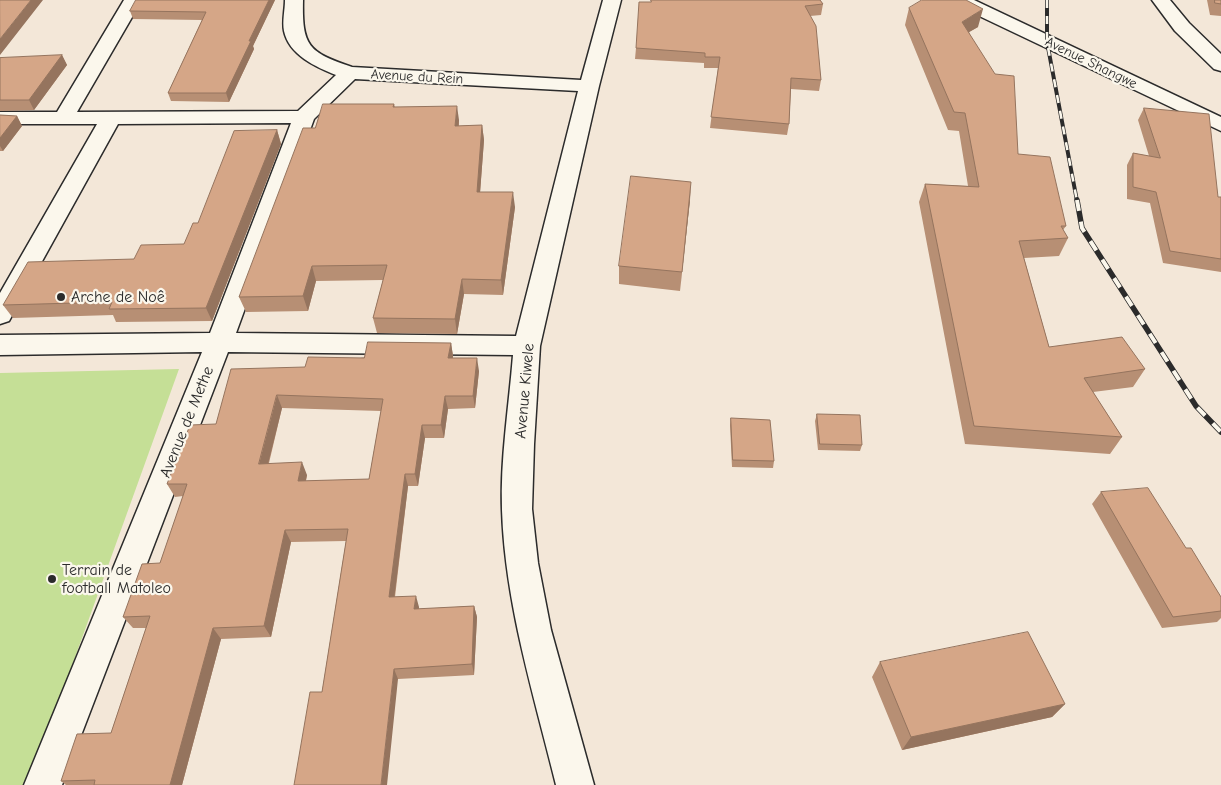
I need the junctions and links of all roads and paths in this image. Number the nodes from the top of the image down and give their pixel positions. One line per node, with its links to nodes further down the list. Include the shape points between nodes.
1 (133, 0): 11 (street)
2 (294, 0): 7 (street, Avenue du Rein, via 294,34 308,54)
3 (612, 0): 8 (street, Avenue Kiwele)
4 (960, 0): 13 (street, Avenue Shangwe)
5 (1161, 0): 6 (street, via 1182,27)
6 (1221, 65)
7 (350, 73): 8 (street, Avenue du Rein); 9 (street, Avenue de Methe)
8 (589, 86): 17 (street, Avenue Kiwele)
9 (304, 117): 12 (street); 15 (street, Avenue de Methe)
10 (0, 118): 11 (street)
11 (63, 118): 12 (street)
12 (111, 118): 14 (street)
13 (1221, 125)
14 (0, 315)
15 (219, 342): 16 (street); 17 (street); 18 (street, Avenue de Methe)
16 (0, 345)
17 (527, 346): 19 (street, Avenue Kiwele, via 517,509 522,563 534,630)
18 (43, 785)
19 (575, 785)

